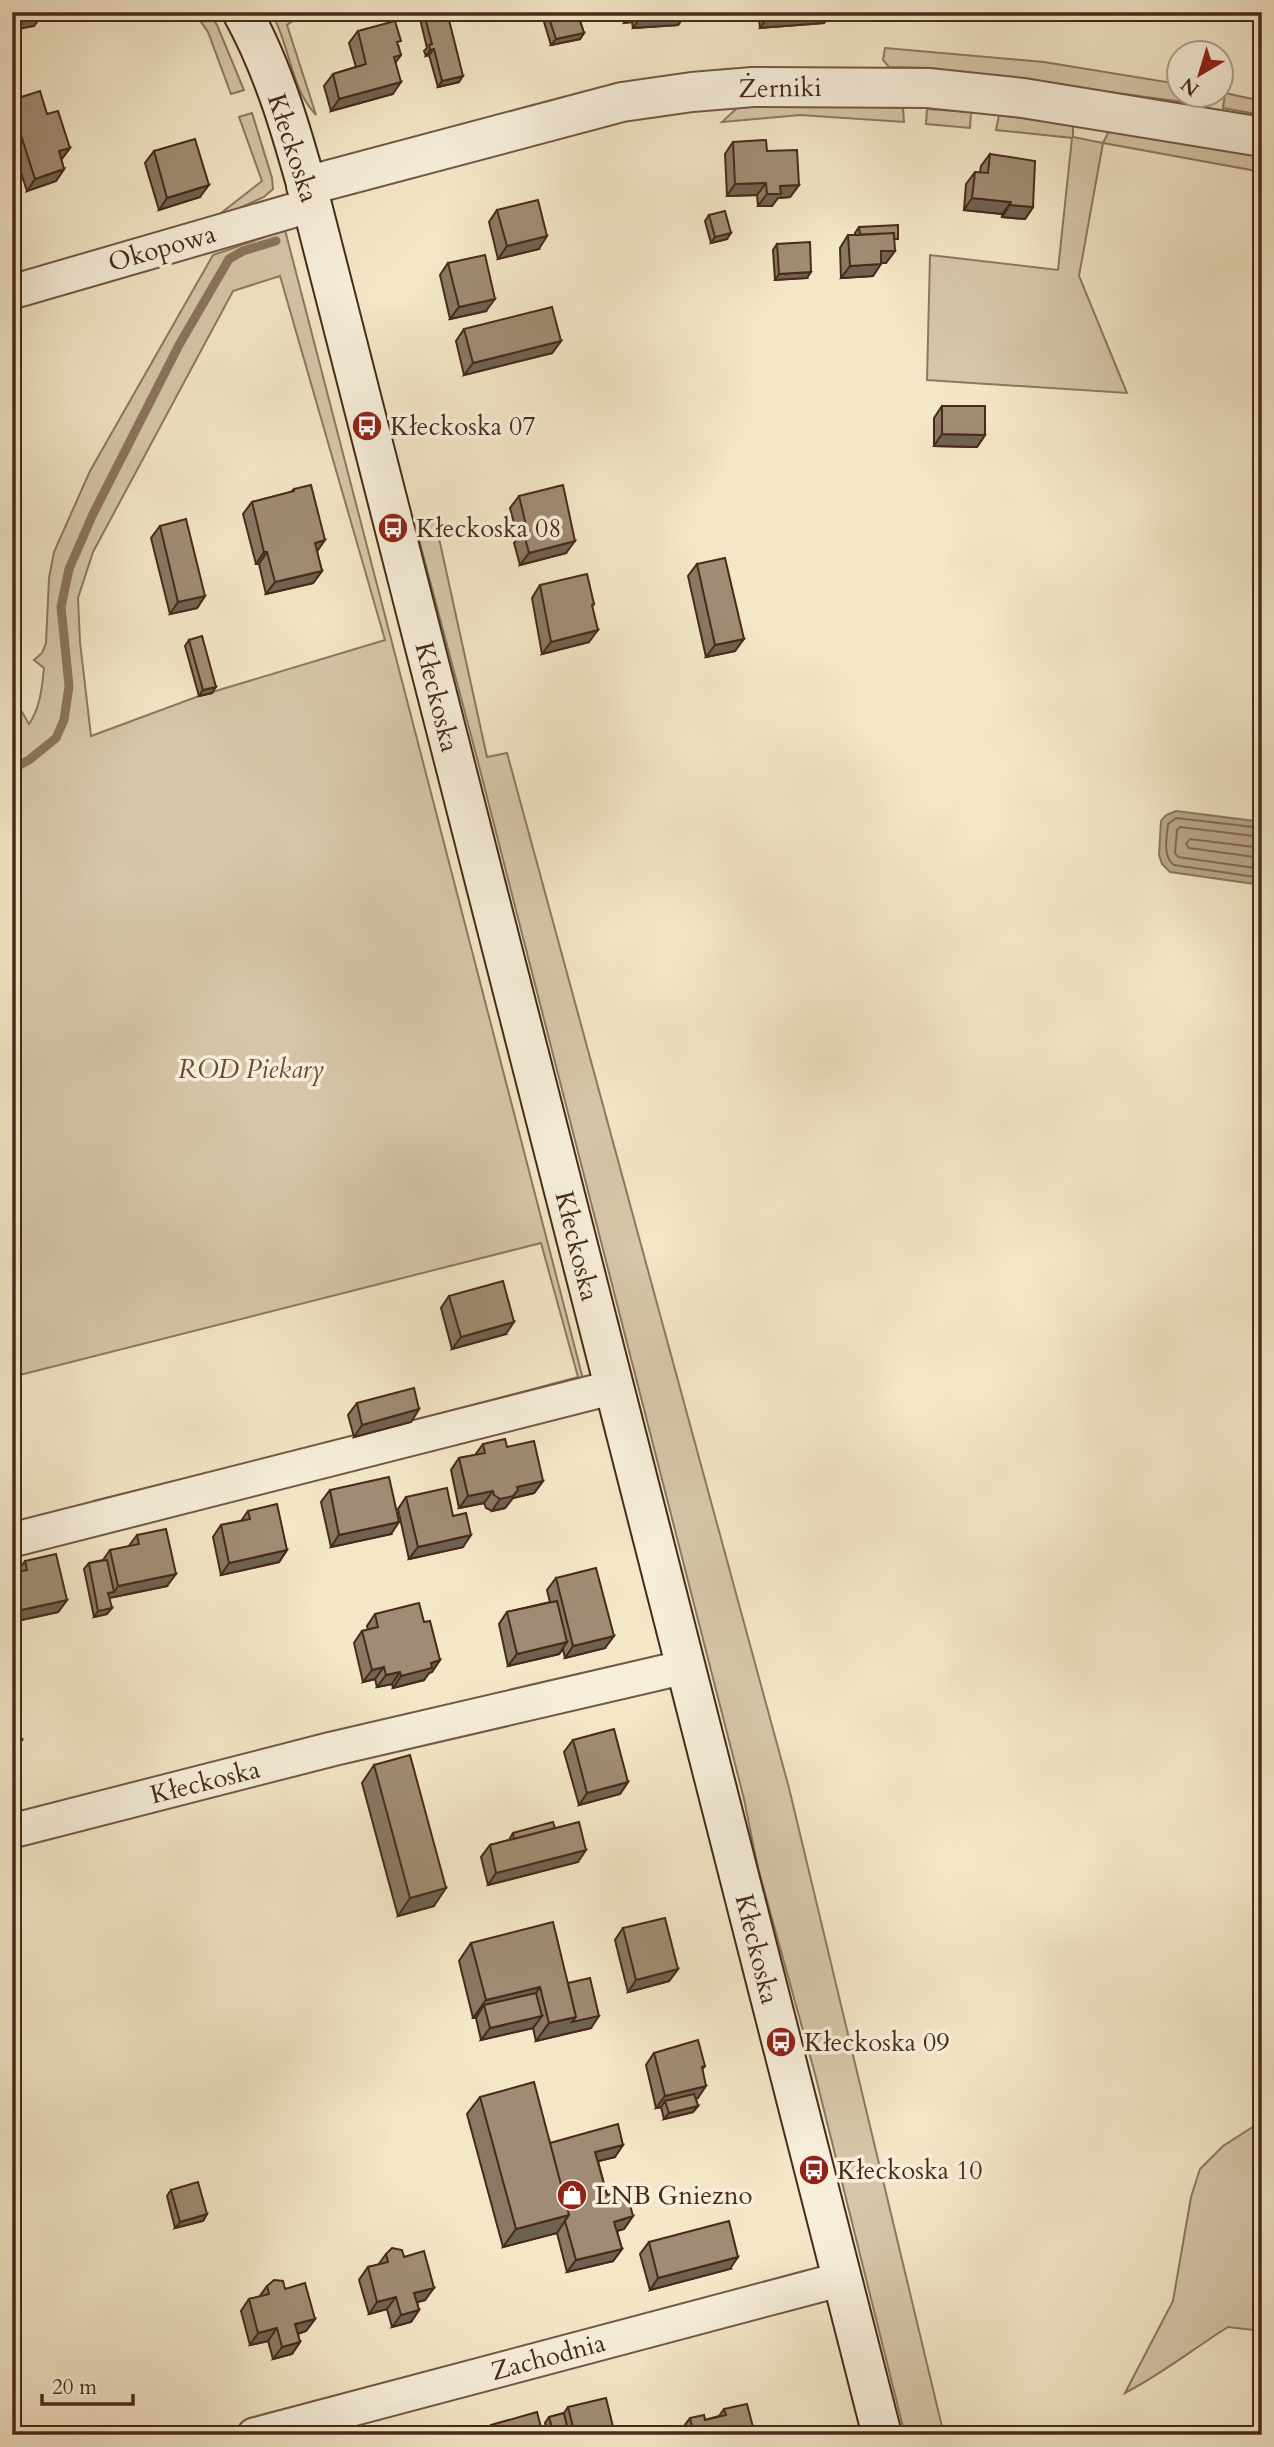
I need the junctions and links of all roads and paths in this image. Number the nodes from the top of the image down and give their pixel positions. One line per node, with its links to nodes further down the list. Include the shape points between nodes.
1 (242, 12): 3 (main road, Kłeckoska, via 261,50)
2 (1262, 137): 3 (main road, Żerniki, via 1023,98 928,88 753,87 622,102)
3 (309, 196): 4 (street, Okopowa); 5 (main road, Kłeckoska)
4 (12, 292)
5 (614, 1387): 6 (street); 7 (main road, Kłeckoska)
6 (12, 1539)
7 (685, 1667): 8 (street, Kłeckoska, via 332,1749); 9 (main road, Kłeckoska)
8 (12, 1831)
9 (842, 2278): 10 (street, Zachodnia); 11 (main road, Kłeckoska)
10 (254, 2435)
11 (882, 2435)

